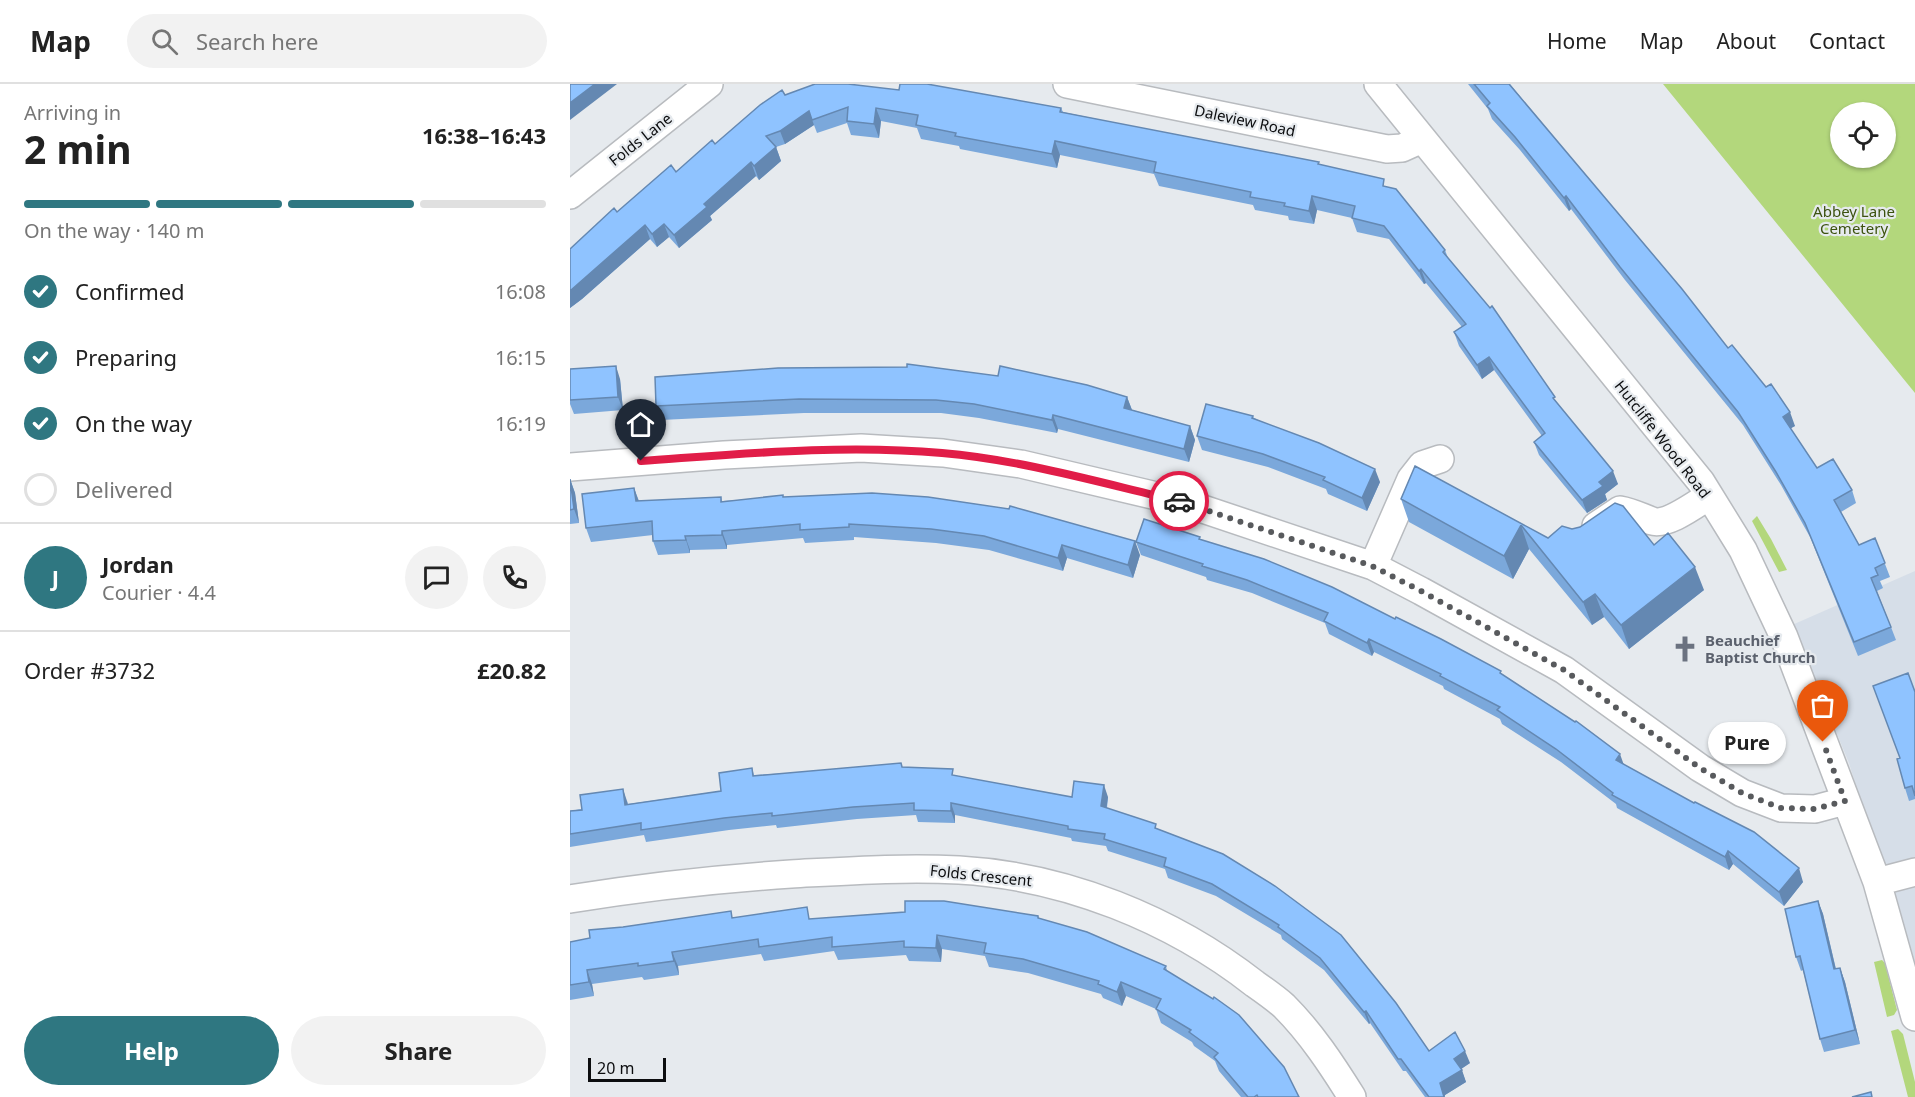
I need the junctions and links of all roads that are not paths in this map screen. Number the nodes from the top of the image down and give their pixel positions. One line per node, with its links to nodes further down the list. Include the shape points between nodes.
1 (709, 84): 5 (street, Folds Lane)
2 (1067, 84): 4 (street, Daleview Road, via 1387,149 1402,148)
3 (1378, 84): 4 (street, Hutcliffe Wood Road)
4 (1422, 139): 8 (street, Hutcliffe Wood Road)
5 (570, 195)
6 (1440, 459): 10 (street, via 1422,465 1411,478)
7 (570, 467): 10 (street, via 861,448 943,453 1021,464 1182,502)
8 (1709, 496): 9 (street, via 1668,520 1655,522 1620,510); 11 (street, Hutcliffe Wood Road, via 1743,550 1784,637)
9 (1580, 537)
10 (1372, 566): 11 (street, via 1564,670 1700,768 1742,793 1781,808 1815,809)
11 (1845, 801): 13 (street, Hutcliffe Wood Road)
12 (1915, 872): 13 (street)
13 (1877, 882): 15 (street, Hutcliffe Wood Road)
14 (570, 899): 16 (street, Folds Crescent, via 743,878 886,868 961,870 1032,879 1106,901 1158,923 1233,967 1284,1006 1326,1056)
15 (1915, 1017)
16 (1352, 1097)

